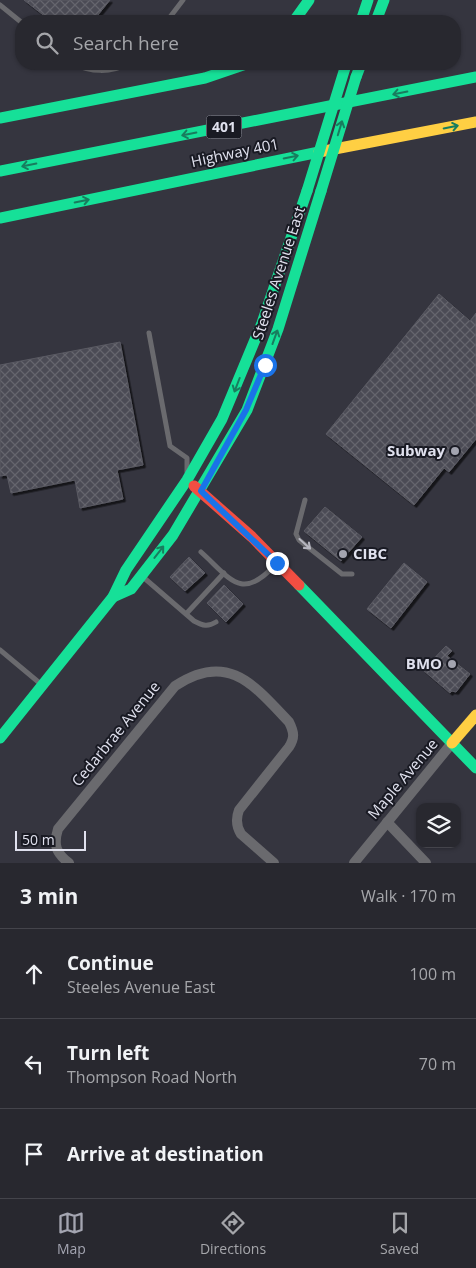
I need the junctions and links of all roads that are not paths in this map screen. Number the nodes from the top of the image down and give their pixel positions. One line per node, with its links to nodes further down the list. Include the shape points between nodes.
1 (183, 0): 6 (lane)
2 (309, 0): 7 (main road)
3 (368, 0): 8 (main road)
4 (384, 0): 9 (main road)
5 (0, 4): 10 (lane)
6 (172, 15)
7 (298, 15)
8 (363, 15)
9 (378, 15)
10 (15, 17)
11 (229, 70): 15 (main road, via 206,78)
12 (345, 70): 20 (main road, Steeles Avenue East, one-way to 20, bridge, via 307,191 234,395)
13 (359, 70): 21 (main road, Steeles Avenue East, one-way to 13, bridge, via 250,401 278,329)
14 (476, 77): 17 (main road, Highway 401 / 401, one-way to 17)
15 (0, 118)
16 (476, 122): 18 (main road, Highway 401, one-way to 16, via 243,166)
17 (0, 170)
18 (0, 218)
19 (149, 333): 20 (lane, via 170,446 187,458)
20 (187, 480): 21 (main road); 28 (main road, Steeles Avenue East, via 118,580)
21 (201, 491): 24 (main road); 27 (main road, Steeles Avenue East, one-way to 21)
22 (305, 500): 26 (lane, one-way to 26, via 296,534 342,574)
23 (201, 552): 25 (lane)
24 (277, 563): 25 (lane, via 249,585 238,584); 35 (main road)
25 (224, 574): 29 (lane)
26 (352, 574)
27 (141, 576): 28 (main road, Steeles Avenue East, via 131,589); 29 (lane)
28 (113, 597): 32 (main road, Steeles Avenue East)
29 (186, 614): 30 (lane, via 202,625)
30 (216, 622)
31 (0, 650): 32 (lane)
32 (42, 685): 34 (main road, Steeles Avenue East)
33 (476, 714): 35 (main road, Maple Avenue)
34 (0, 738)
35 (452, 743): 36 (main road); 37 (street, Maple Avenue)
36 (476, 768)
37 (387, 822): 40 (street, Maple Avenue); 41 (street)
38 (68, 863): 39 (street, Cedarbrae Avenue, via 55,847 58,829 175,686 192,675 211,671 231,673 250,683 293,730 294,737 289,747 237,815 241,834)
39 (274, 863)
40 (354, 863)
41 (426, 863)

